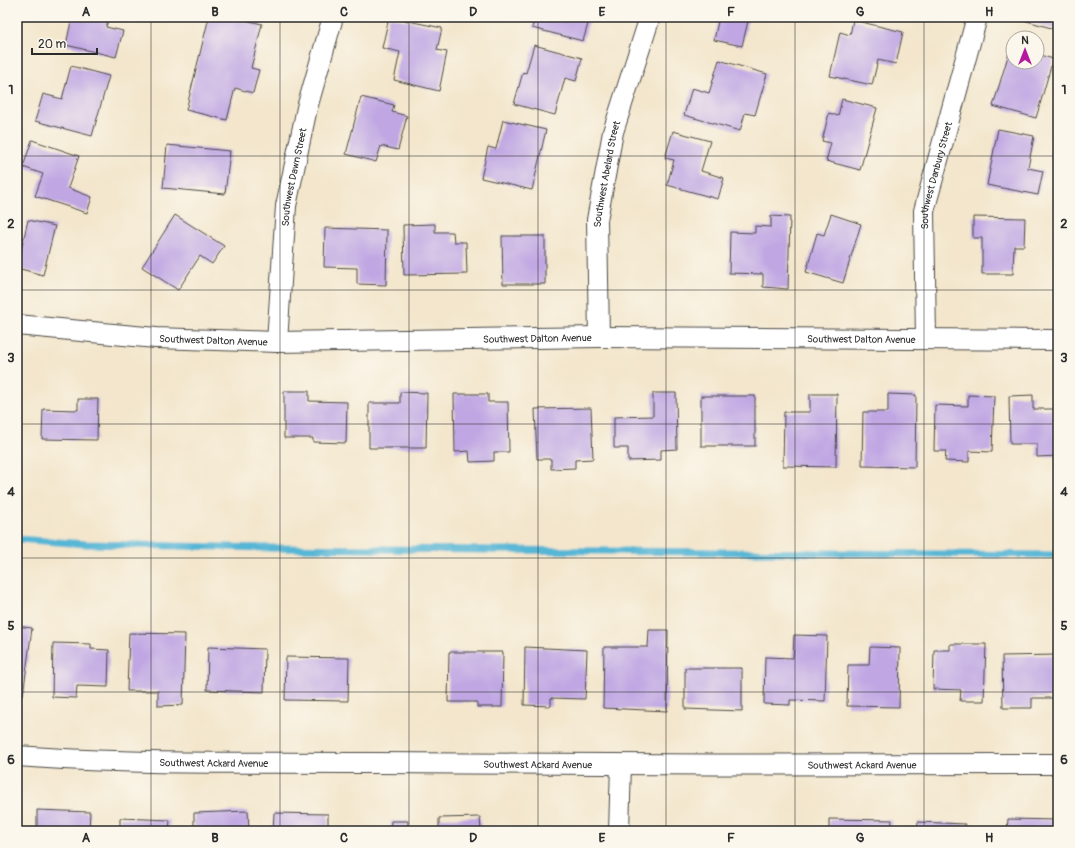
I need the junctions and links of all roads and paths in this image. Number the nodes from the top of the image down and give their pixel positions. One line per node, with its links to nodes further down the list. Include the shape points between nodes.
1 (333, 17): 8 (street, Southwest Dawn Street, via 307,108 286,206)
2 (650, 17): 5 (street, Southwest Abelard Street, via 613,132 597,220)
3 (977, 17): 6 (street, Southwest Danbury Street, via 924,211)
4 (17, 325): 8 (street, Southwest Dalton Avenue, via 156,338)
5 (599, 337): 6 (street, Southwest Dalton Avenue); 8 (street, Southwest Dalton Avenue)
6 (926, 338): 7 (street, Southwest Dalton Avenue)
7 (1058, 340)
8 (277, 342)
9 (17, 756): 11 (street, Southwest Ackard Avenue, via 176,761)
10 (1058, 764): 11 (street, Southwest Ackard Avenue)
11 (621, 765): 12 (street)
12 (619, 831)

